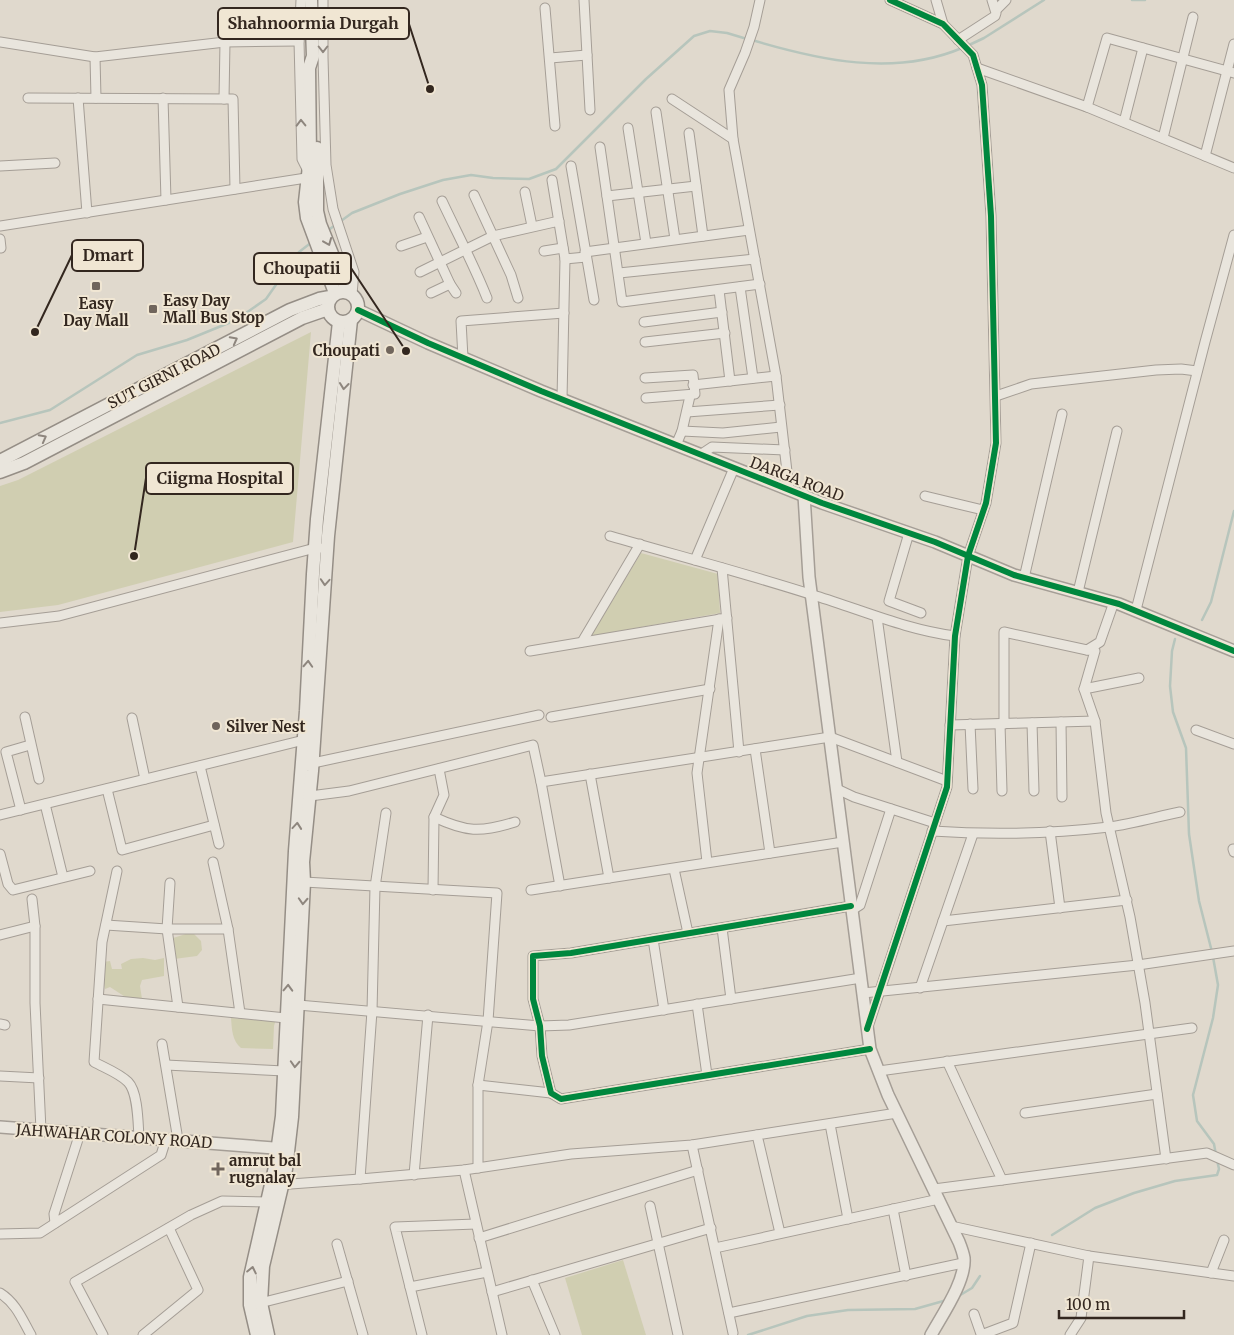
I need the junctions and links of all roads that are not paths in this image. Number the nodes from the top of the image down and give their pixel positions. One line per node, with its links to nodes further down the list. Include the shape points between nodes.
1 (300, 0): 14 (street)
2 (311, 0): 21 (main road)
3 (323, 0): 89 (street, one-way to 89, via 326,165 333,209 354,272)
4 (584, 0): 20 (street)
5 (760, 0): 41 (street, via 754,28 729,90)
6 (890, 0): 13 (street)
7 (936, 0): 13 (street)
8 (992, 0): 11 (street)
9 (1006, 0): 11 (street)
10 (545, 8): 23 (street)
11 (996, 10): 15 (street, via 995,16)
12 (1192, 16): 24 (street)
13 (943, 24): 15 (street)
14 (299, 41): 17 (street); 48 (street, one-way to 14, via 302,159)
15 (959, 41): 25 (street, via 973,56)
16 (0, 42): 22 (street)
17 (225, 42): 22 (street); 31 (street)
18 (1234, 44): 26 (street)
19 (1144, 48): 24 (street); 33 (street, via 1107,38); 36 (street)
20 (587, 55): 23 (street); 34 (street)
21 (313, 56): 48 (main road, via 309,68 310,158); 89 (main road, one-way to 89, via 316,64 317,210 340,274)
22 (95, 57): 29 (street)
23 (550, 58): 37 (street)
24 (1182, 59): 26 (street); 40 (street)
25 (977, 68): 33 (street); 107 (street, via 982,85 991,216)
26 (1230, 72): 43 (street)
27 (28, 98): 28 (street)
28 (78, 98): 29 (street); 59 (street)
29 (96, 98): 30 (street)
30 (163, 98): 31 (street); 57 (street)
31 (224, 99): 51 (street, via 233,99)
32 (672, 99): 41 (street)
33 (1088, 106): 36 (street)
34 (590, 110)
35 (656, 112): 52 (street)
36 (1124, 122): 40 (street)
37 (555, 126)
38 (628, 128): 54 (street)
39 (689, 133): 50 (street)
40 (1163, 138): 43 (street)
41 (733, 139): 64 (street)
42 (600, 146): 56 (street)
43 (1205, 156): 47 (street)
44 (55, 163): 45 (street)
45 (0, 166)
46 (571, 166): 77 (street)
47 (1234, 168)
48 (307, 174): 51 (street); 89 (main road, via 304,202 307,218)
49 (552, 180): 61 (street)
50 (696, 186): 52 (street); 67 (street)
51 (235, 189): 57 (street)
52 (669, 189): 54 (street); 69 (street)
53 (525, 192): 63 (street)
54 (638, 193): 56 (street); 70 (street)
55 (474, 195): 66 (street)
56 (607, 196): 73 (street)
57 (166, 200): 59 (street)
58 (442, 201): 75 (street)
59 (86, 213): 62 (street)
60 (419, 218): 68 (street)
61 (559, 220): 63 (street); 74 (street)
62 (0, 226)
63 (532, 226): 66 (street)
64 (750, 230): 67 (street); 79 (street)
65 (1234, 235): 72 (street)
66 (493, 236): 75 (street); 91 (street)
67 (703, 236): 69 (street)
68 (427, 237): 71 (street); 80 (street)
69 (675, 239): 70 (street)
70 (646, 243): 73 (street)
71 (402, 246)
72 (1232, 246): 100 (street)
73 (614, 247): 77 (street); 82 (street)
74 (563, 248): 76 (street); 78 (street)
75 (465, 250): 80 (street); 90 (street)
76 (544, 251)
77 (586, 254): 78 (street); 92 (street)
78 (565, 259): 94 (street)
79 (755, 259): 82 (street); 84 (street)
80 (439, 262): 81 (street); 83 (street)
81 (420, 272)
82 (619, 273): 86 (street, via 622,302)
83 (450, 284): 87 (street); 88 (street)
84 (760, 284): 85 (street); 101 (street)
85 (740, 287): 86 (street); 103 (street)
86 (719, 290): 93 (street)
87 (431, 292)
88 (456, 293)
89 (338, 297): 95 (main road, via 359,304); 95 (main road, via 334,319); 119 (main road, SUT GIRNI ROAD, one-way to 89, via 290,310); 121 (main road, via 24,463)
90 (487, 298)
91 (518, 298)
92 (594, 300)
93 (722, 312): 96 (street); 97 (street)
94 (564, 314): 99 (street, via 461,321); 109 (street)
95 (350, 317): 99 (street, DARGA ROAD); 129 (main road)
96 (644, 322)
97 (724, 333): 98 (street); 104 (street)
98 (645, 342)
99 (463, 358): 109 (street, DARGA ROAD)
100 (1198, 371): 107 (street, via 1156,370 1079,378 1031,384); 137 (street)
101 (776, 376): 103 (street); 110 (street)
102 (645, 378): 105 (street, via 692,375)
103 (753, 378): 104 (street)
104 (730, 381): 105 (street)
105 (693, 385): 106 (street, via 695,394)
106 (690, 396): 108 (street); 111 (street)
107 (996, 396): 125 (street, via 996,443)
108 (646, 398)
109 (562, 399): 116 (street, DARGA ROAD)
110 (780, 405): 111 (street); 113 (street)
111 (687, 412): 114 (street)
112 (1062, 414): 133 (street)
113 (781, 427): 114 (street, via 724,433); 117 (street)
114 (682, 431): 116 (street)
115 (1117, 432): 134 (street)
116 (676, 445): 118 (street, DARGA ROAD)
117 (785, 450): 118 (street, via 712,447); 122 (street)
118 (700, 455): 120 (street, DARGA ROAD)
119 (0, 461)
120 (734, 468): 122 (street, DARGA ROAD); 131 (street)
121 (0, 472)
122 (789, 489): 123 (street, DARGA ROAD)
123 (804, 495): 126 (street, DARGA ROAD); 135 (street)
124 (925, 496): 125 (street)
125 (983, 510): 130 (street)
126 (909, 533): 130 (street, DARGA ROAD); 138 (street, via 889,601)
127 (610, 536): 128 (street)
128 (640, 544): 131 (street); 143 (street)
129 (321, 548): 141 (street, via 59,616); 162 (main road)
130 (968, 556): 133 (street, DARGA ROAD); 142 (street)
131 (695, 560): 132 (street)
132 (722, 568): 135 (street); 140 (street)
133 (1024, 578): 134 (street, DARGA ROAD)
134 (1078, 592): 136 (street, DARGA ROAD)
135 (812, 594): 139 (street); 161 (street)
136 (1114, 602): 137 (street, DARGA ROAD); 145 (street, via 1100,642)
137 (1136, 610): 146 (street, DARGA ROAD)
138 (922, 613)
139 (878, 616): 142 (street); 168 (street)
140 (723, 619): 143 (street); 149 (street); 166 (street)
141 (0, 623)
142 (955, 636): 159 (street)
143 (582, 642): 144 (street)
144 (530, 650)
145 (1087, 650): 148 (street, via 1095,651); 158 (street, via 1004,632)
146 (1234, 651)
147 (1139, 678): 148 (street)
148 (1084, 688): 154 (street)
149 (710, 689): 152 (street); 167 (street)
150 (539, 715): 169 (street)
151 (24, 717): 164 (street)
152 (551, 717)
153 (132, 718): 173 (street)
154 (1094, 721): 155 (street); 194 (street)
155 (1061, 722): 156 (street); 183 (street)
156 (1032, 723): 158 (street); 180 (street)
157 (970, 724): 158 (street); 159 (street); 177 (street)
158 (1002, 724): 181 (street)
159 (950, 725): 175 (street)
160 (1196, 730): 163 (street)
161 (830, 737): 165 (street); 168 (street); 179 (street)
162 (309, 739): 169 (main road); 170 (street); 243 (main road, one-way to 162, via 295,851)
163 (1234, 744)
164 (30, 746): 174 (street); 186 (street, via 6,752)
165 (755, 749): 166 (street); 199 (street)
166 (739, 752): 167 (street)
167 (700, 758): 172 (street); 202 (street, via 697,774)
168 (897, 762): 175 (street)
169 (313, 763): 182 (main road)
170 (200, 766): 173 (street); 192 (street)
171 (439, 769): 176 (street, via 533,745); 182 (street, via 349,791); 190 (street, via 444,795)
172 (590, 774): 176 (street); 208 (street)
173 (145, 778): 178 (street)
174 (39, 779)
175 (947, 781): 193 (street)
176 (541, 782): 211 (street)
177 (973, 788)
178 (107, 789): 184 (street); 192 (street, via 122,850)
179 (837, 789): 185 (street); 197 (street)
180 (1034, 790)
181 (1002, 791)
182 (310, 796): 209 (main road)
183 (1062, 797)
184 (45, 804): 186 (street); 207 (street)
185 (891, 809): 193 (street); 217 (street, via 860,905)
186 (20, 810): 189 (street)
187 (1180, 812): 194 (street)
188 (386, 813): 212 (street)
189 (0, 816)
190 (434, 817): 191 (street, via 457,828 474,830); 213 (street)
191 (515, 822)
192 (214, 825): 198 (street)
193 (934, 827): 196 (street); 232 (street)
194 (1109, 827): 195 (street); 216 (street)
195 (1050, 831): 196 (street); 218 (street)
196 (973, 834): 219 (street)
197 (843, 842): 199 (street); 217 (street)
198 (219, 844)
199 (770, 853): 202 (street)
200 (0, 854): 206 (street)
201 (213, 862): 224 (street)
202 (707, 862): 203 (street)
203 (674, 869): 208 (street); 225 (street)
204 (90, 871): 207 (street)
205 (117, 871): 220 (street)
206 (2, 872): 207 (street, via 13,890)
207 (63, 877)
208 (609, 878): 211 (street)
209 (304, 882): 212 (street); 237 (main road, one-way to 237)
210 (170, 883): 223 (street)
211 (560, 886): 214 (street)
212 (375, 887): 213 (street); 240 (street)
213 (433, 890): 244 (street, via 497,893)
214 (531, 890)
215 (32, 899): 221 (street)
216 (1126, 900): 218 (street); 229 (street)
217 (852, 908): 222 (street); 230 (street)
218 (1060, 908): 219 (street)
219 (943, 921): 231 (street)
220 (106, 925): 223 (street); 234 (street)
221 (34, 926): 226 (street); 257 (street)
222 (722, 928): 225 (street); 235 (street)
223 (167, 929): 224 (street); 238 (street)
224 (228, 929): 241 (street)
225 (688, 933): 227 (street)
226 (0, 934)
227 (653, 939): 239 (street); 245 (street, via 533,956 533,999)
228 (1234, 951): 229 (street)
229 (1138, 965): 231 (street); 248 (street)
230 (861, 978): 233 (street); 235 (street)
231 (920, 988): 232 (street)
232 (880, 992): 233 (street); 247 (street)
233 (863, 994): 247 (street)
234 (98, 999): 238 (street); 268 (street, via 94,1062 130,1084 135,1097)
235 (731, 999): 236 (street)
236 (697, 1004): 239 (street); 255 (street)
237 (298, 1005): 240 (street); 272 (main road, one-way to 272, via 292,1117)
238 (178, 1007): 241 (street)
239 (664, 1010): 245 (street, via 569,1025)
240 (372, 1011): 242 (street); 279 (street)
241 (240, 1014): 243 (street)
242 (428, 1015): 244 (street); 278 (street)
243 (286, 1018): 254 (main road)
244 (488, 1021): 245 (street); 258 (street)
245 (540, 1026): 259 (street, via 542,1056)
246 (1192, 1028): 248 (street)
247 (867, 1029): 250 (street)
248 (1149, 1033): 251 (street); 260 (street)
249 (162, 1044): 252 (street)
250 (870, 1049): 253 (street); 255 (street)
251 (947, 1061): 253 (street); 280 (street)
252 (166, 1066): 254 (street); 270 (street)
253 (879, 1071): 261 (street)
254 (284, 1072): 272 (main road)
255 (707, 1075): 259 (street, via 560,1099)
256 (0, 1076): 257 (street)
257 (39, 1078): 265 (street)
258 (478, 1085): 259 (street); 275 (street)
259 (551, 1093)
260 (1157, 1094): 262 (street); 273 (street)
261 (897, 1113): 263 (street); 282 (street)
262 (1025, 1113)
263 (830, 1124): 267 (street); 286 (street)
264 (0, 1127): 265 (street, JAHWAHAR COLONY ROAD)
265 (41, 1130): 266 (street, JAHWAHAR COLONY ROAD)
266 (80, 1133): 268 (street, JAHWAHAR COLONY ROAD); 287 (street, via 54,1214)
267 (757, 1135): 271 (street); 293 (street)
268 (139, 1137): 269 (street, JAHWAHAR COLONY ROAD)
269 (166, 1139): 270 (street, JAHWAHAR COLONY ROAD); 287 (street, via 161,1155)
270 (178, 1140): 272 (street, JAHWAHAR COLONY ROAD)
271 (692, 1146): 275 (street, via 571,1154); 277 (street)
272 (283, 1149): 281 (main road)
273 (1166, 1158): 274 (street, via 1207,1154); 280 (street)
274 (1232, 1164)
275 (478, 1168): 276 (street)
276 (464, 1170): 278 (street); 288 (street)
277 (698, 1170): 291 (street); 294 (street)
278 (414, 1174): 279 (street)
279 (360, 1179): 281 (street)
280 (1002, 1180): 282 (street)
281 (277, 1185): 283 (main road)
282 (936, 1194): 285 (street); 289 (street)
283 (273, 1202): 290 (street, via 222,1201); 311 (main road, via 250,1277)
284 (650, 1206): 296 (street)
285 (893, 1209): 286 (street); 304 (street)
286 (848, 1219): 293 (street)
287 (55, 1223): 292 (street, via 40,1233)
288 (476, 1224): 294 (street); 308 (street, via 395,1227)
289 (952, 1226): 297 (street); 301 (street)
290 (169, 1228): 316 (street, via 75,1282); 317 (street, via 198,1290)
291 (710, 1228): 296 (street); 299 (street)
292 (0, 1234)
293 (780, 1234): 299 (street)
294 (479, 1238): 302 (street)
295 (1224, 1240): 303 (street)
296 (658, 1243): 306 (street); 324 (street)
297 (1031, 1243): 300 (street); 313 (street, via 1014,1323 981,1334)
298 (337, 1244): 307 (street)
299 (715, 1248): 312 (street)
300 (1089, 1256): 303 (street); 326 (street, via 1081,1318)
301 (963, 1263): 304 (street); 325 (street, via 954,1294)
302 (487, 1272): 308 (street); 309 (street)
303 (1211, 1273): 305 (street)
304 (906, 1276): 312 (street)
305 (1234, 1276)
306 (532, 1280): 309 (street); 323 (street)
307 (348, 1282): 311 (street); 320 (street)
308 (410, 1287): 321 (street)
309 (492, 1292): 322 (street)
310 (0, 1293): 315 (street, via 16,1307)
311 (256, 1304): 318 (main road); 319 (main road)
312 (729, 1313): 314 (street)
313 (974, 1314)
314 (733, 1333)
315 (31, 1335)
316 (103, 1335)
317 (143, 1335)
318 (257, 1335)
319 (268, 1335)
320 (363, 1335)
321 (422, 1335)
322 (502, 1335)
323 (555, 1335)
324 (678, 1335)
325 (931, 1335)
326 (1070, 1335)

